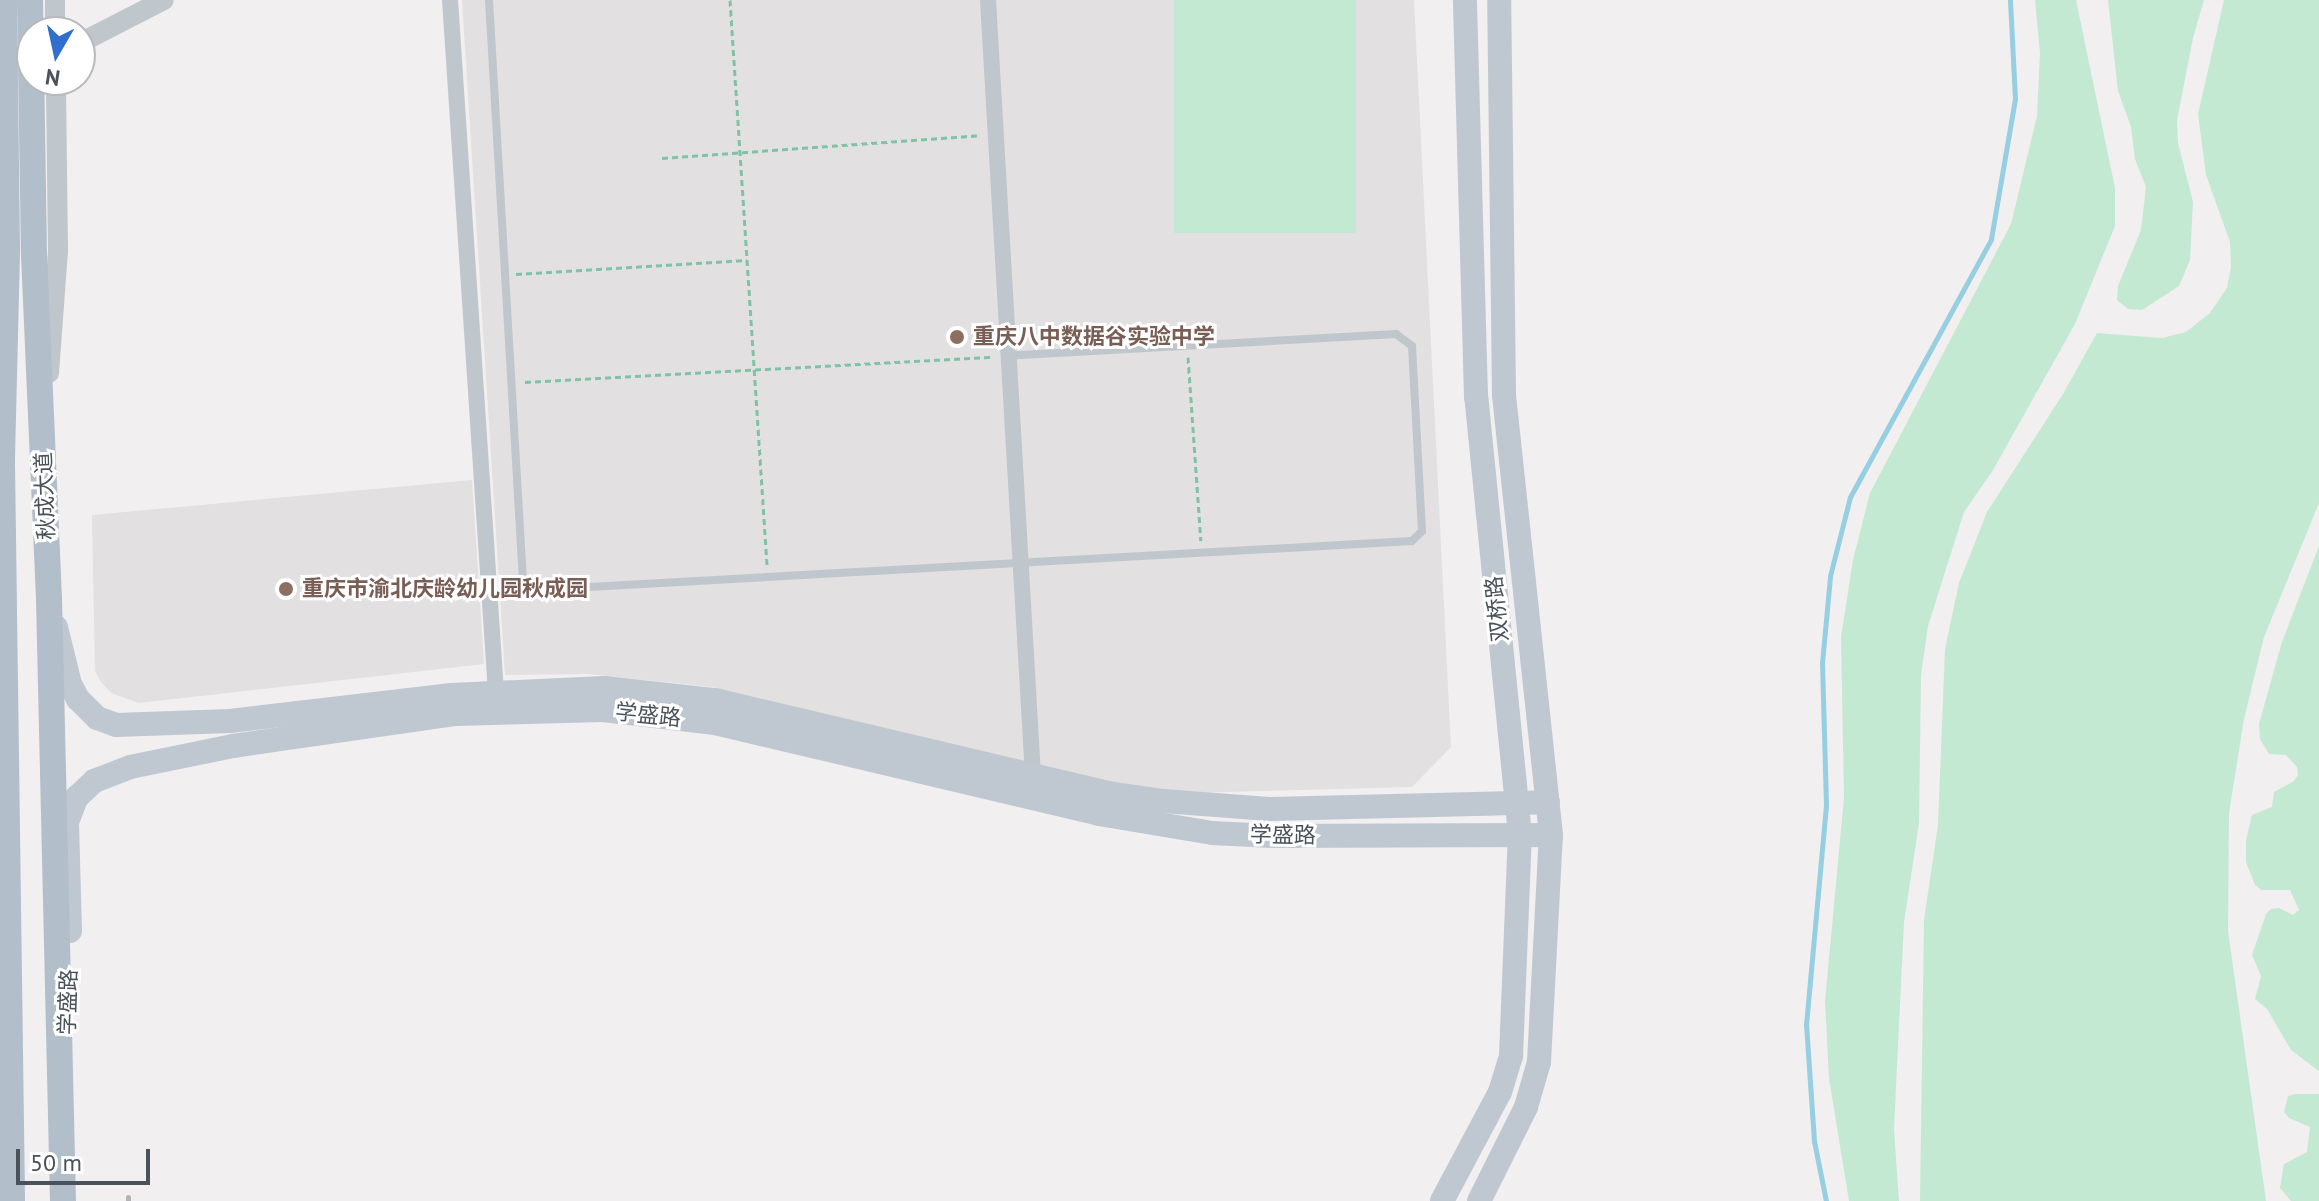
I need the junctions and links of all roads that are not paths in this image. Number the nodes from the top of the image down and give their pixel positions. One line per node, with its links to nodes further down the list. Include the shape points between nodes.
1 (4, 0): 12 (main road, 秋成大道, via 7,253)
2 (30, 0): 13 (main road, 秋成大道)
3 (164, 0): 9 (street)
4 (450, 0): 17 (street)
5 (489, 0): 14 (lane, via 523,580 535,590)
6 (988, 0): 11 (street)
7 (1465, 0): 20 (main road, 双桥路, via 1476,397)
8 (1499, 0): 19 (main road, 双桥路, via 1504,394)
9 (96, 35)
10 (56, 96): 13 (street, via 58,251)
11 (1008, 356): 14 (street); 14 (lane, via 1396,334 1412,346 1422,531 1412,541)
12 (1, 452): 16 (main road, 秋成大道)
13 (44, 453): 15 (main road, 秋成大道)
14 (1020, 563): 18 (street)
15 (49, 599): 17 (main road, 学盛路, via 70,684 97,718 116,725 230,721); 24 (main road, 秋成大道)
16 (2, 601): 23 (main road, 秋成大道)
17 (496, 692): 18 (main road, 学盛路, via 604,688 690,696)
18 (1033, 775): 20 (main road, 学盛路, via 1108,793 1213,806)
19 (1548, 802): 20 (main road, 学盛路); 22 (main road, 双桥路)
20 (1517, 803): 21 (main road, 双桥路)
21 (1520, 835): 22 (main road, 学盛路); 24 (main road, 学盛路, via 1212,833 1099,814 663,715 603,710 441,716 233,746 130,767 94,781 76,798 67,822); 27 (main road, 双桥路, via 1511,1056 1500,1092)
22 (1551, 835): 28 (main road, 双桥路, via 1539,1062 1526,1107)
23 (3, 872): 25 (main road, 秋成大道)
24 (64, 992): 26 (main road, 秋成大道)
25 (12, 1201)
26 (63, 1201)
27 (1442, 1201)
28 (1479, 1201)

